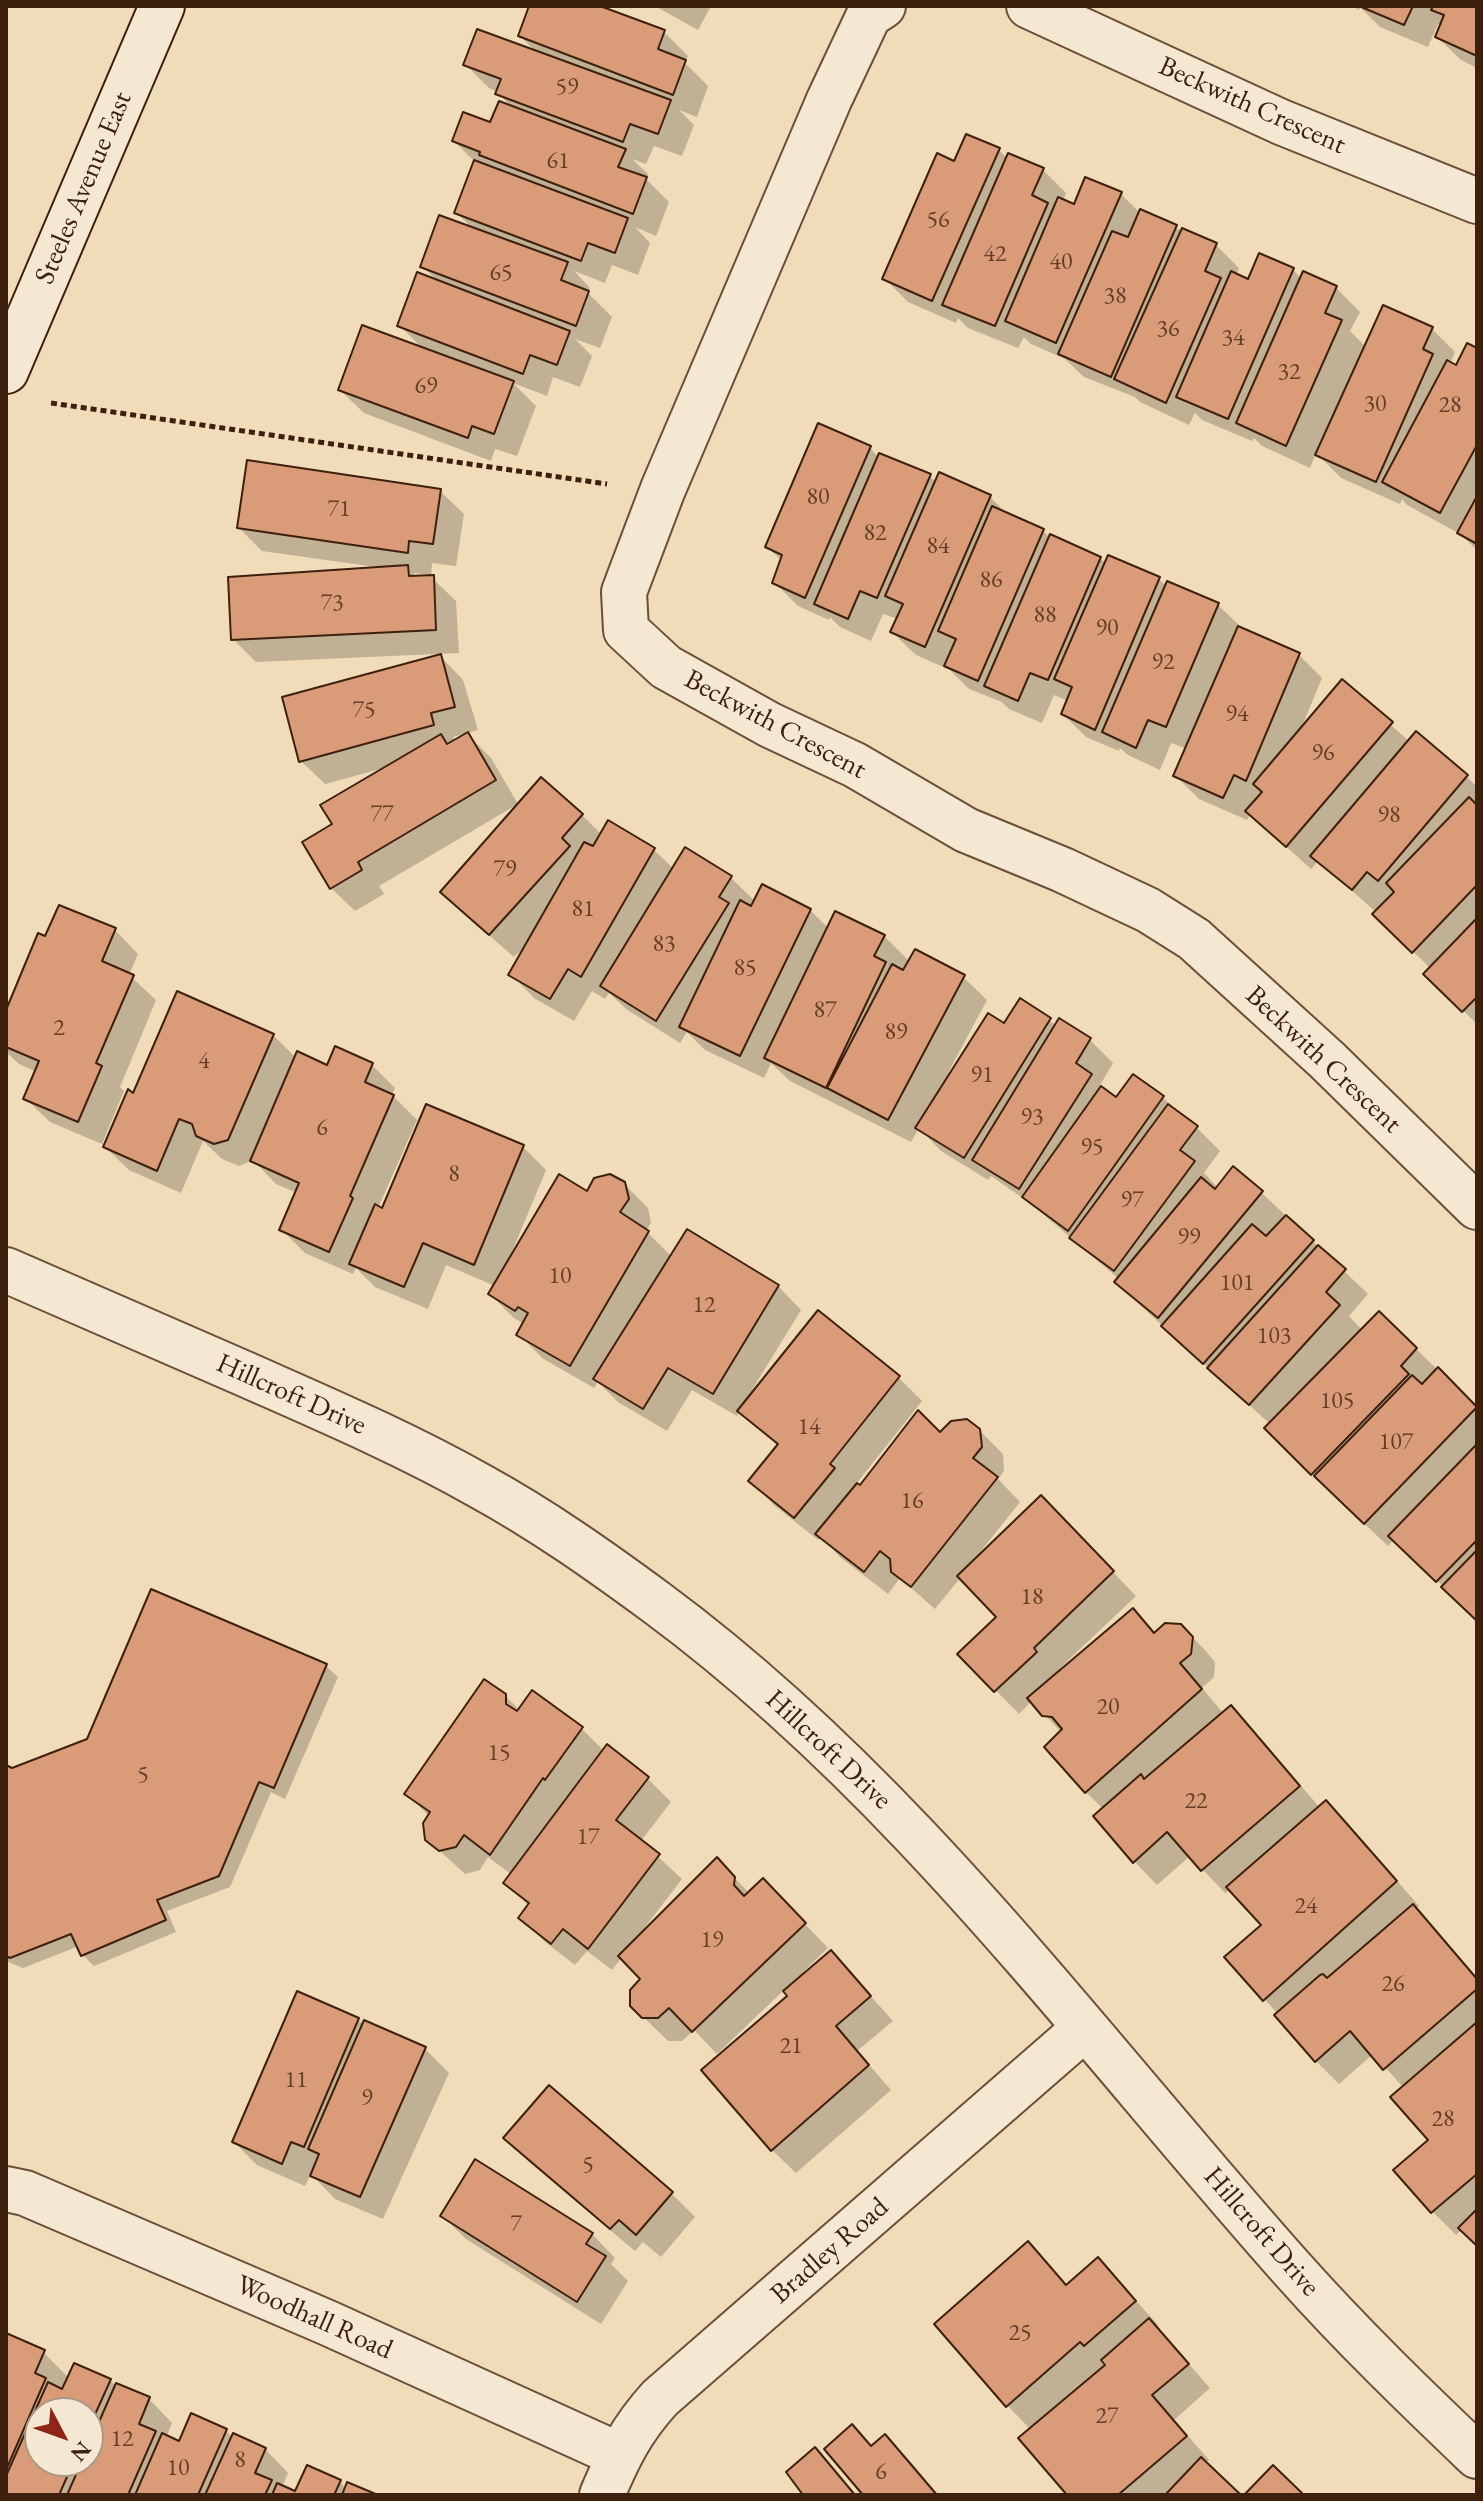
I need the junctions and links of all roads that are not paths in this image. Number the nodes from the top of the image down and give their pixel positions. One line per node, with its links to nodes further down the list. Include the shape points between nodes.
1 (162, 6): 5 (street, Steeles Avenue East)
2 (883, 6): 6 (street, Beckwith Crescent, via 869,15 829,100 663,489 624,592 626,630 666,667 770,725 855,765 966,830 1148,910 1194,939)
3 (1029, 6): 4 (street, Beckwith Crescent, via 1281,122)
4 (1477, 201)
5 (6, 371)
6 (1477, 1207)
7 (6, 1270): 8 (street, Hillcroft Drive, via 362,1425 479,1485 564,1537 659,1604 849,1767 935,1855)
8 (1085, 2028): 10 (street, Bradley Road, via 660,2398 636,2424); 11 (street, Hillcroft Drive, via 1367,2351)
9 (6, 2189): 10 (street, Woodhall Road, via 328,2323)
10 (619, 2455): 12 (street, Bradley Road)
11 (1477, 2456)
12 (602, 2495)

